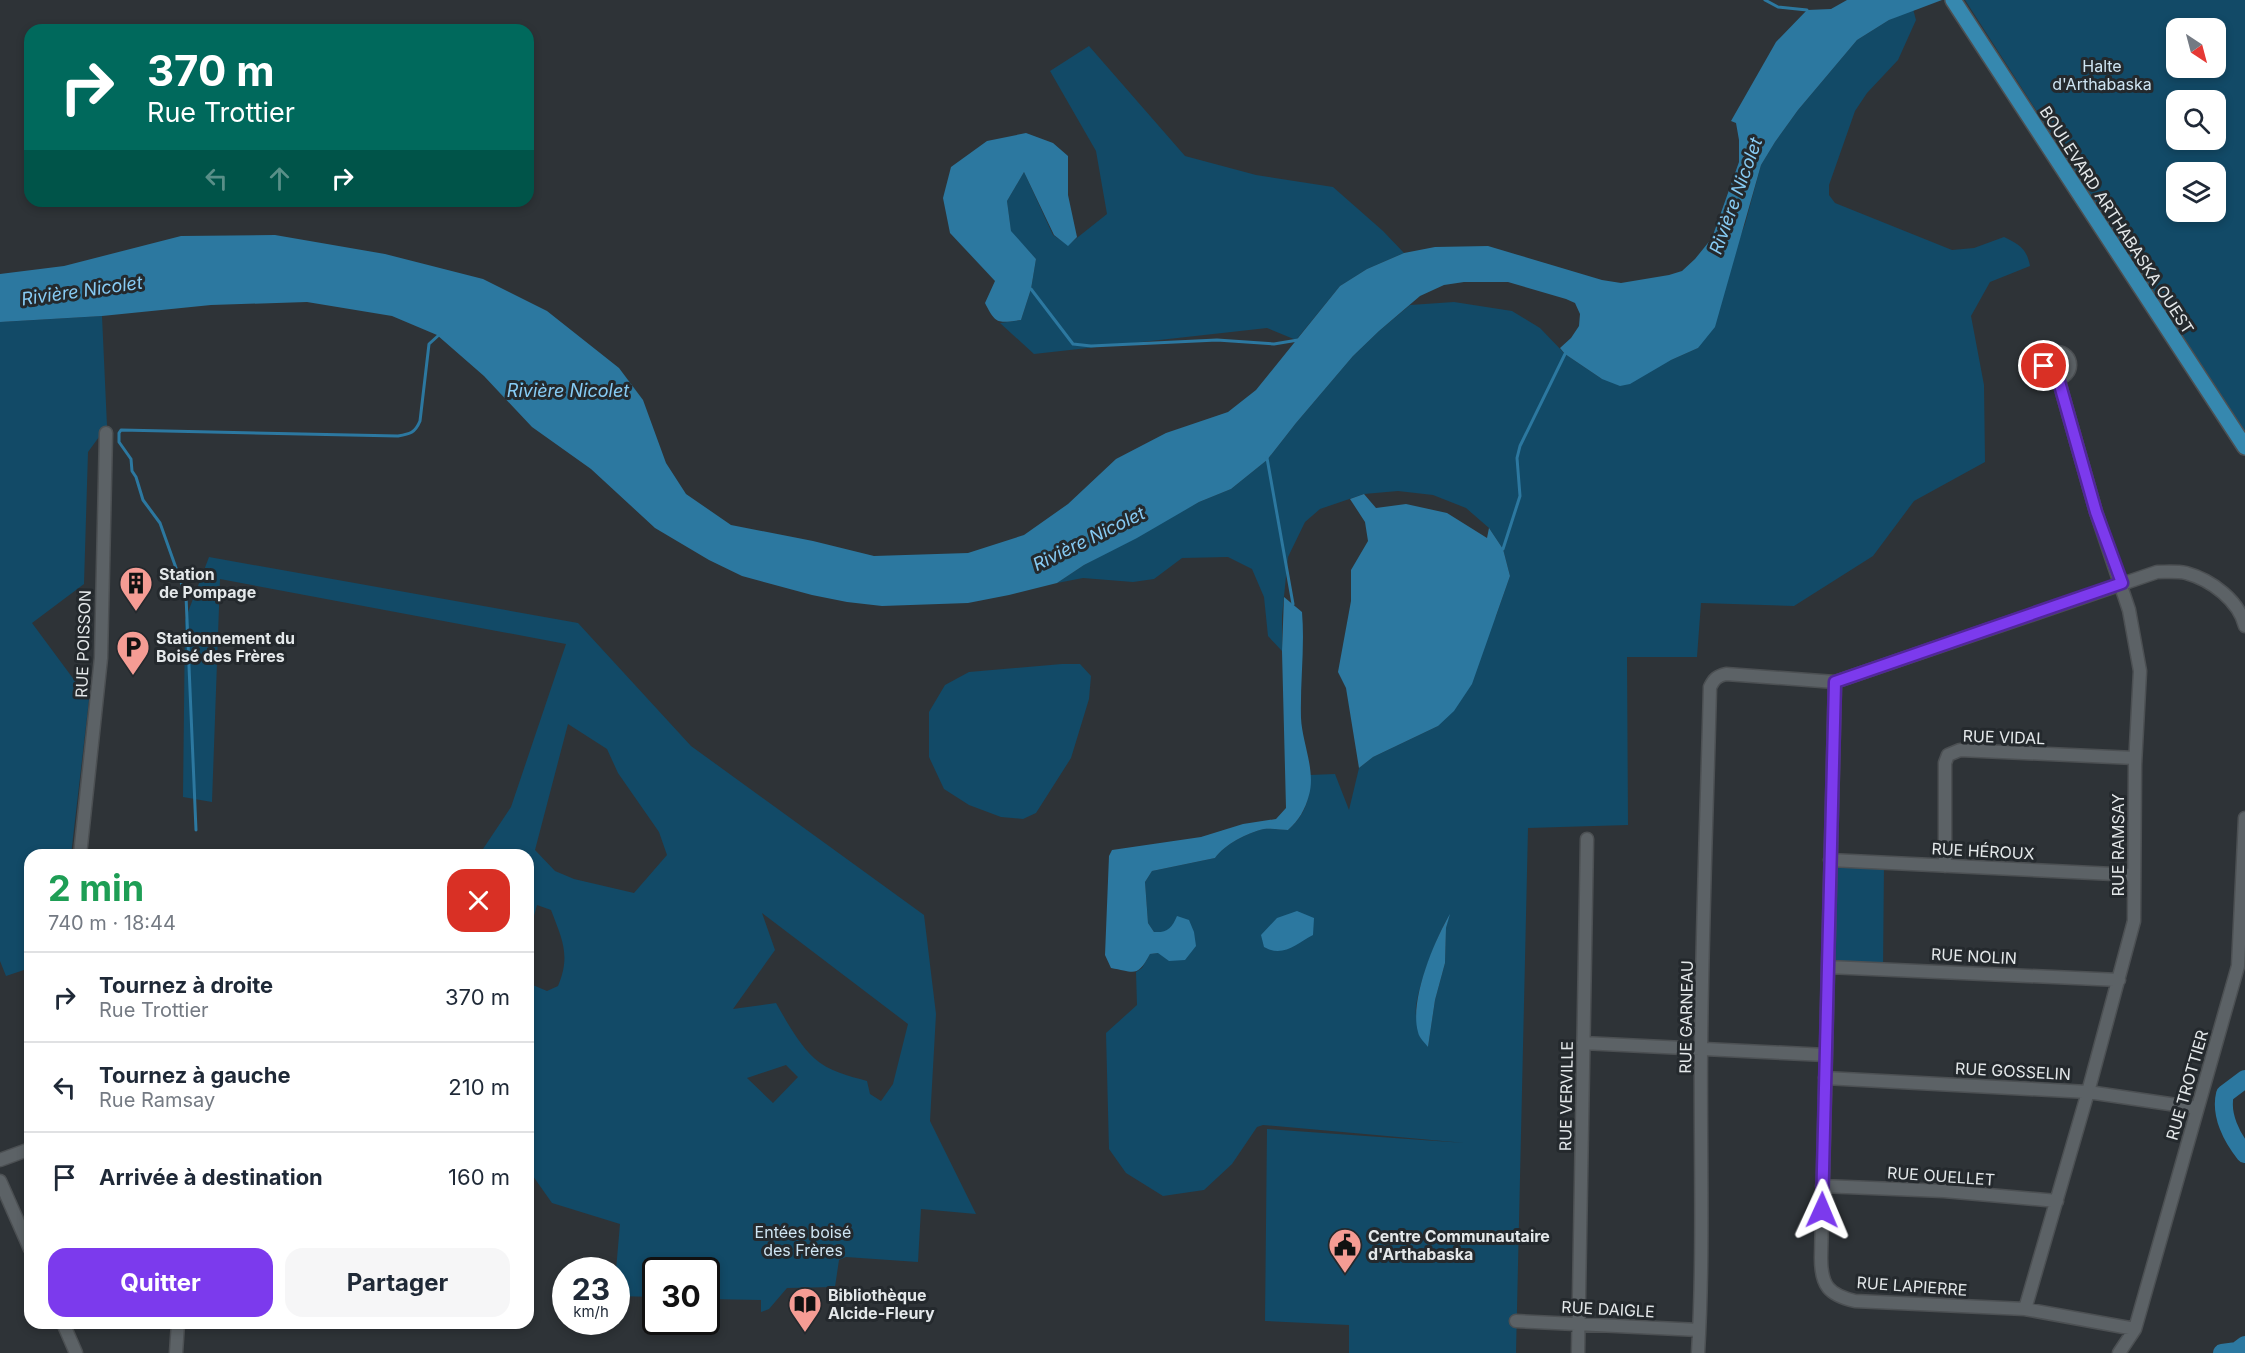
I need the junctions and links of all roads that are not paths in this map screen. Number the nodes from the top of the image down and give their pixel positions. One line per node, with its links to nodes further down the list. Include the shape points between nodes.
1 (1957, 6): 4 (main road, BOULEVARD ARTHABASKA OUEST)
2 (2058, 378): 5 (street, RUE RAMSAY, via 2096,512)
3 (106, 434): 11 (street, RUE POISSON, via 101,658)
4 (2245, 447)
5 (2122, 583): 6 (street, via 2157,572 2187,573 2229,597); 7 (street); 8 (street, RUE RAMSAY, via 2140,671)
6 (2245, 626)
7 (1835, 682): 12 (street, RUE LAPIERRE); 18 (street, RUE GARNEAU, via 1726,674 1718,676 1710,687)
8 (2135, 758): 13 (street, RUE VIDAL, via 1960,750 1948,755); 14 (street, RUE RAMSAY)
9 (2245, 818): 22 (street, RUE TROTTIER, via 2238,966)
10 (1587, 839): 17 (street, RUE VERVILLE)
11 (81, 849)
12 (1830, 860): 13 (street, RUE HÉROUX); 15 (street, RUE LAPIERRE)
13 (1945, 866): 14 (street, RUE HÉROUX)
14 (2134, 875): 16 (street, RUE RAMSAY, via 2134,921)
15 (1828, 967): 16 (street, RUE NOLIN); 19 (street, RUE LAPIERRE)
16 (2120, 980): 21 (street, RUE RAMSAY)
17 (1583, 1043): 18 (street); 31 (street, RUE VERVILLE)
18 (1701, 1049): 19 (street); 35 (street, RUE GARNEAU)
19 (1826, 1055): 20 (street, RUE LAPIERRE)
20 (1825, 1078): 21 (street, RUE GOSSELIN); 26 (street, RUE LAPIERRE)
21 (2088, 1092): 22 (street, RUE GOSSELIN); 27 (street, RUE RAMSAY)
22 (2197, 1108): 34 (street, RUE TROTTIER)
23 (24, 1151): 24 (street)
24 (0, 1160)
25 (0, 1181): 28 (street)
26 (1822, 1186): 27 (street, RUE OUELLET); 29 (street, RUE LAPIERRE, via 1822,1274 1829,1290 1836,1295 1855,1301)
27 (2057, 1201): 29 (street, RUE RAMSAY)
28 (24, 1235)
29 (2025, 1309): 34 (street, RUE LAPIERRE)
30 (1516, 1321): 31 (street, RUE DAIGLE)
31 (1579, 1324): 35 (street, RUE DAIGLE); 38 (street, RUE VERVILLE)
32 (66, 1329): 36 (street)
33 (178, 1329): 37 (street)
34 (2135, 1329): 40 (street, RUE TROTTIER)
35 (1699, 1330): 39 (street, RUE GARNEAU)
36 (76, 1353)
37 (176, 1353)
38 (1578, 1353)
39 (1698, 1353)
40 (2120, 1353)

